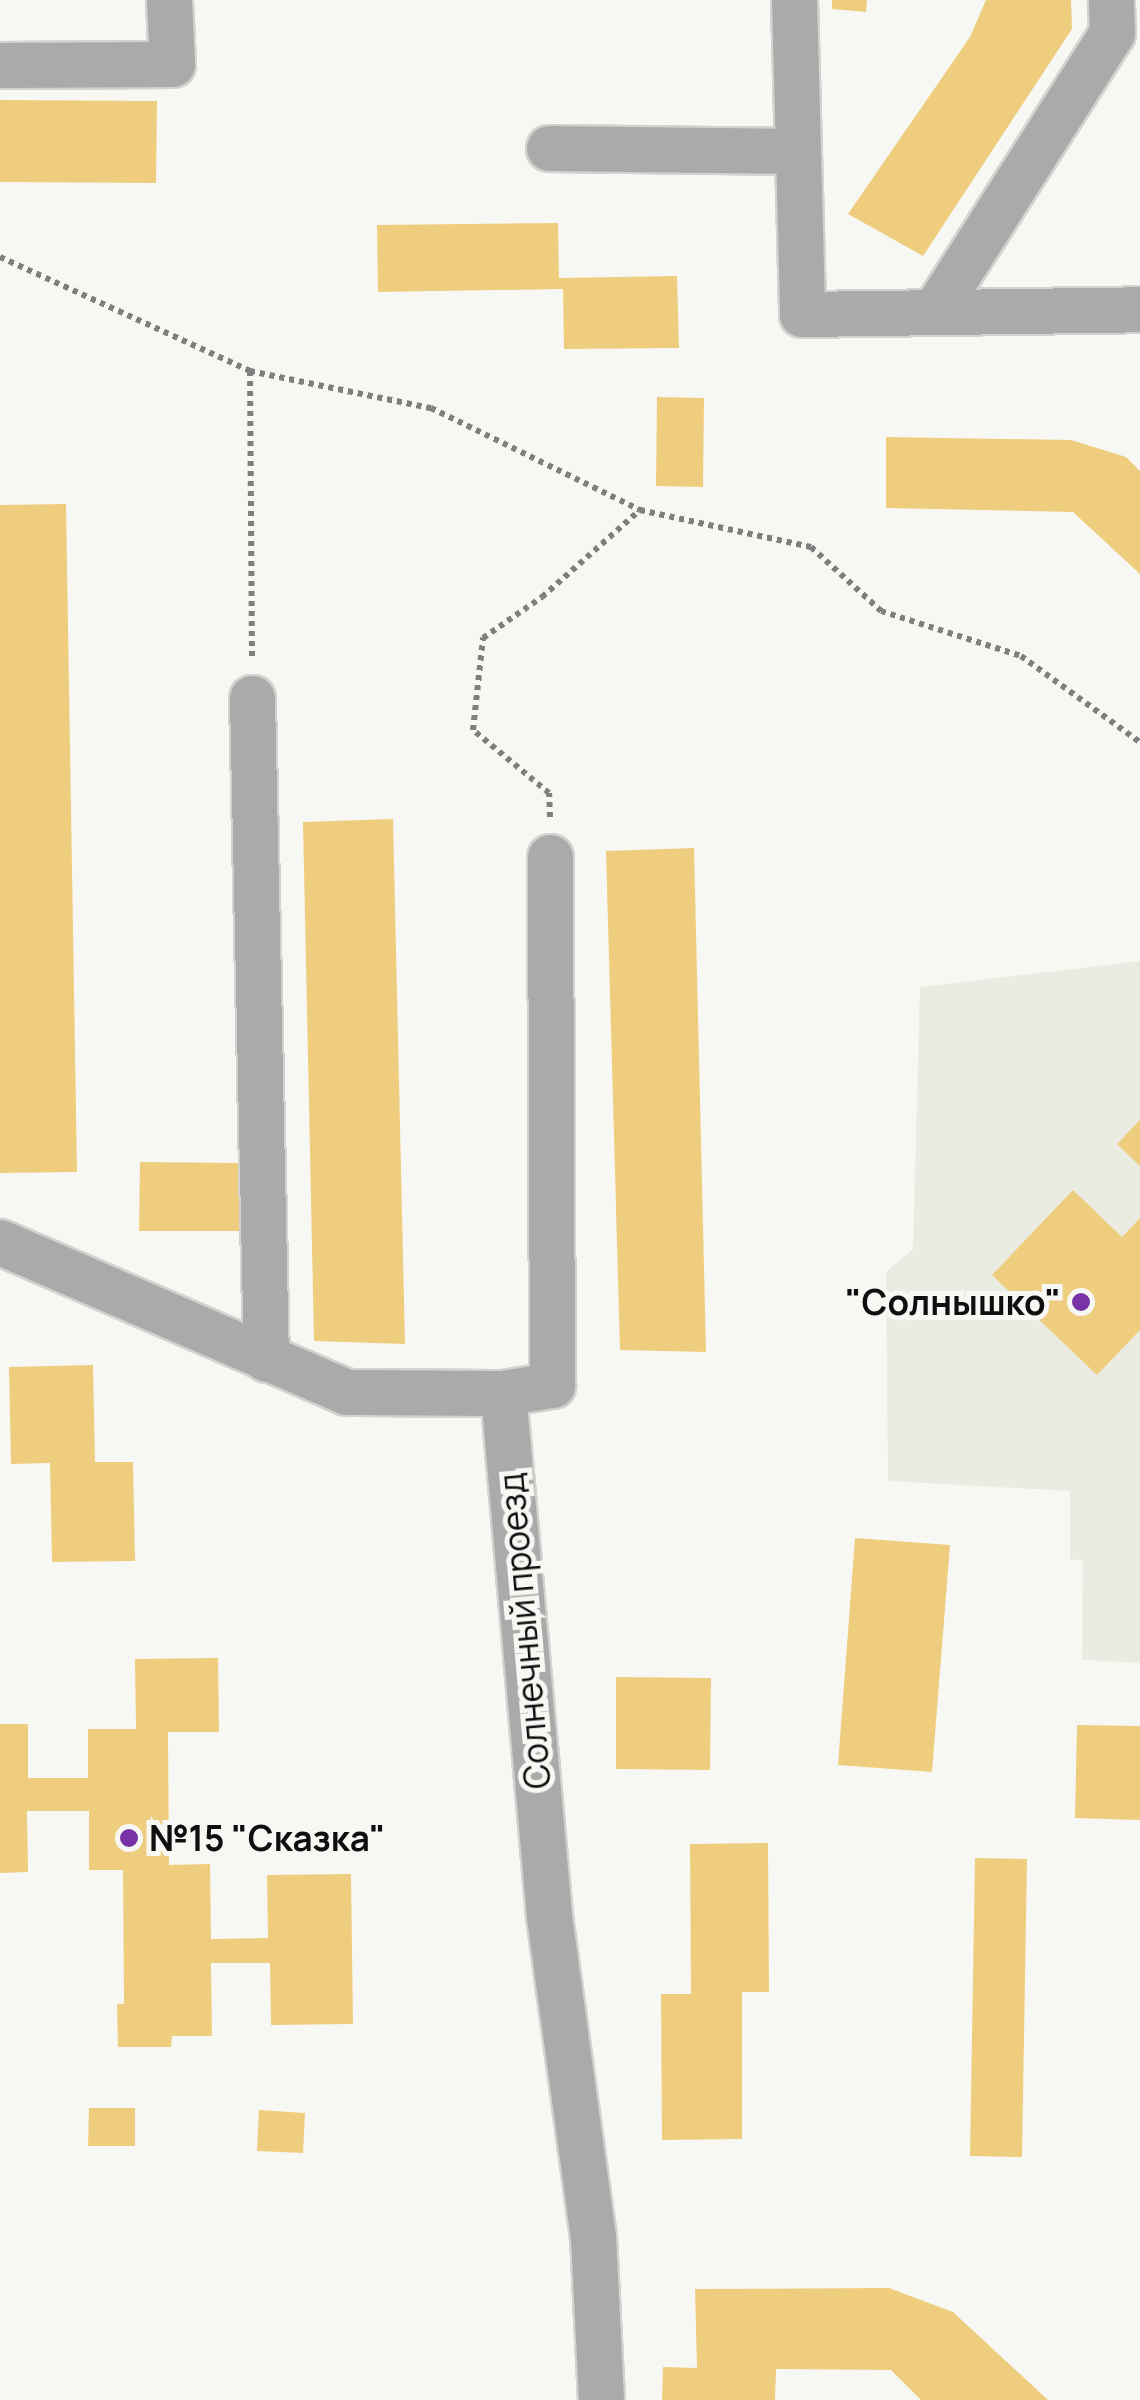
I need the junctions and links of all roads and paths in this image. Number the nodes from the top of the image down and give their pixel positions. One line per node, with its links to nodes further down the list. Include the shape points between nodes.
1 (168, 0): 4 (street, via 172,64)
2 (794, 0): 6 (street)
3 (1111, 0): 9 (street, via 1112,33)
4 (0, 65)
5 (549, 148): 6 (street)
6 (798, 151): 9 (street, via 802,314)
7 (0, 257): 10 (path)
8 (1140, 309): 9 (street)
9 (934, 312)
10 (250, 372): 11 (path, via 431,408); 12 (path)
11 (640, 510): 13 (path, via 811,547 881,611 1021,656); 14 (path, via 542,597 484,638 472,730 550,793)
12 (252, 698): 16 (street)
13 (1140, 742)
14 (550, 858): 17 (street, via 552,1385)
15 (0, 1242): 16 (street)
16 (266, 1359): 17 (street, via 346,1392)
17 (503, 1392): 18 (street, Солнечный проезд, via 549,1916 593,2236)
18 (602, 2400)

